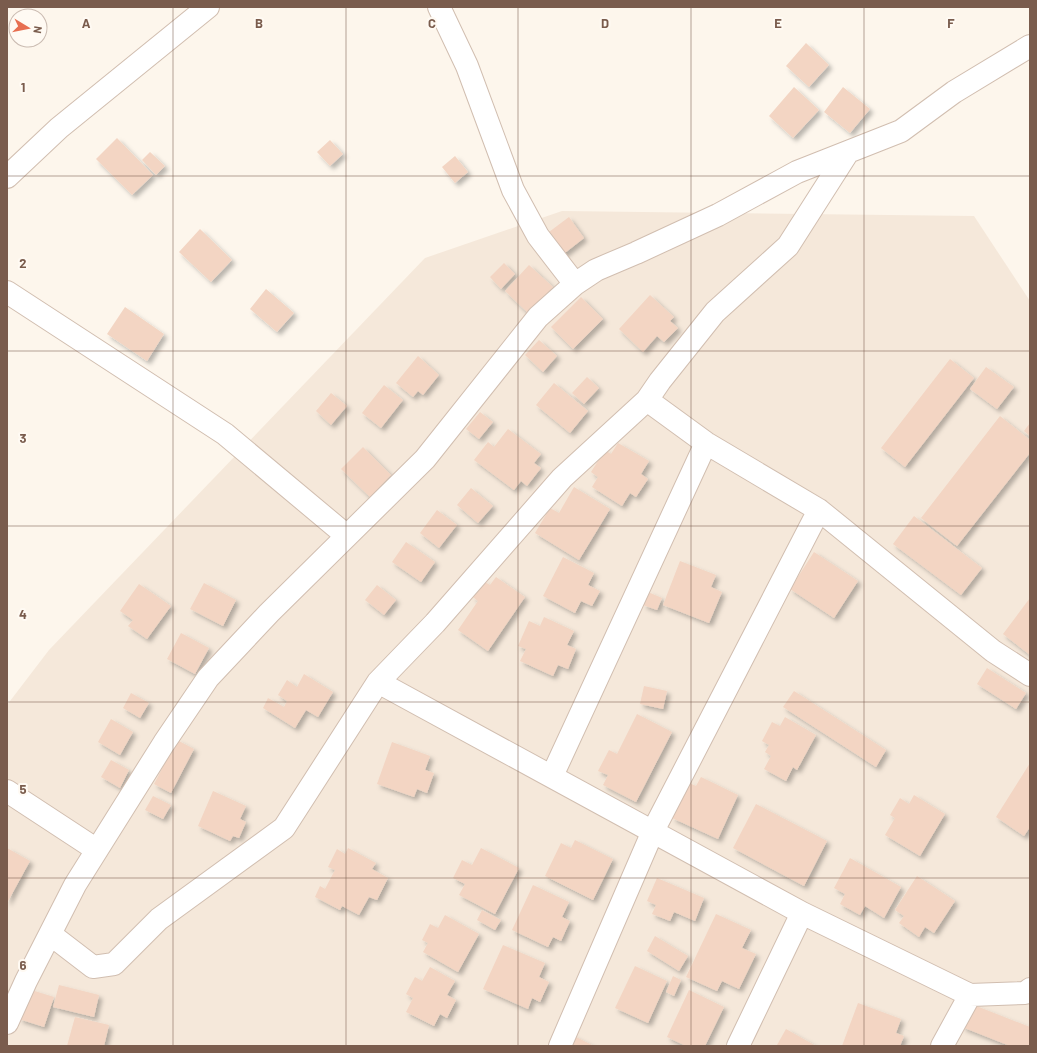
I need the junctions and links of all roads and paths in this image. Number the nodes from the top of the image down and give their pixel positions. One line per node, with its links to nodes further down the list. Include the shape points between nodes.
1 (208, 7): 5 (street, via 59,128)
2 (439, 7): 6 (street, via 467,66 513,190 538,236)
3 (1030, 46): 4 (street, via 954,92 901,130)
4 (848, 152): 6 (street, via 797,172 718,215 596,270); 8 (street, via 788,246 715,312)
5 (7, 177)
6 (575, 284): 11 (street, via 538,317 425,459)
7 (7, 292): 11 (street, via 225,434)
8 (647, 400): 9 (street); 13 (street, via 562,478 434,623)
9 (706, 443): 10 (street); 14 (street)
10 (819, 510): 12 (street, via 993,651); 16 (street)
11 (347, 536): 17 (street, via 208,678)
12 (1030, 675)
13 (378, 682): 14 (street); 19 (street, via 284,828 159,919 114,964 93,967)
14 (552, 776): 16 (street)
15 (7, 791): 17 (street)
16 (653, 831): 18 (street); 25 (street)
17 (97, 850): 19 (street, via 75,885)
18 (802, 913): 22 (street); 26 (street)
19 (50, 934): 24 (street)
20 (1030, 989): 21 (street, via 1025,993)
21 (1006, 994): 22 (street); 23 (street)
22 (970, 995): 27 (street)
23 (1030, 1008)
24 (7, 1023)
25 (560, 1046)
26 (738, 1046)
27 (942, 1046)

